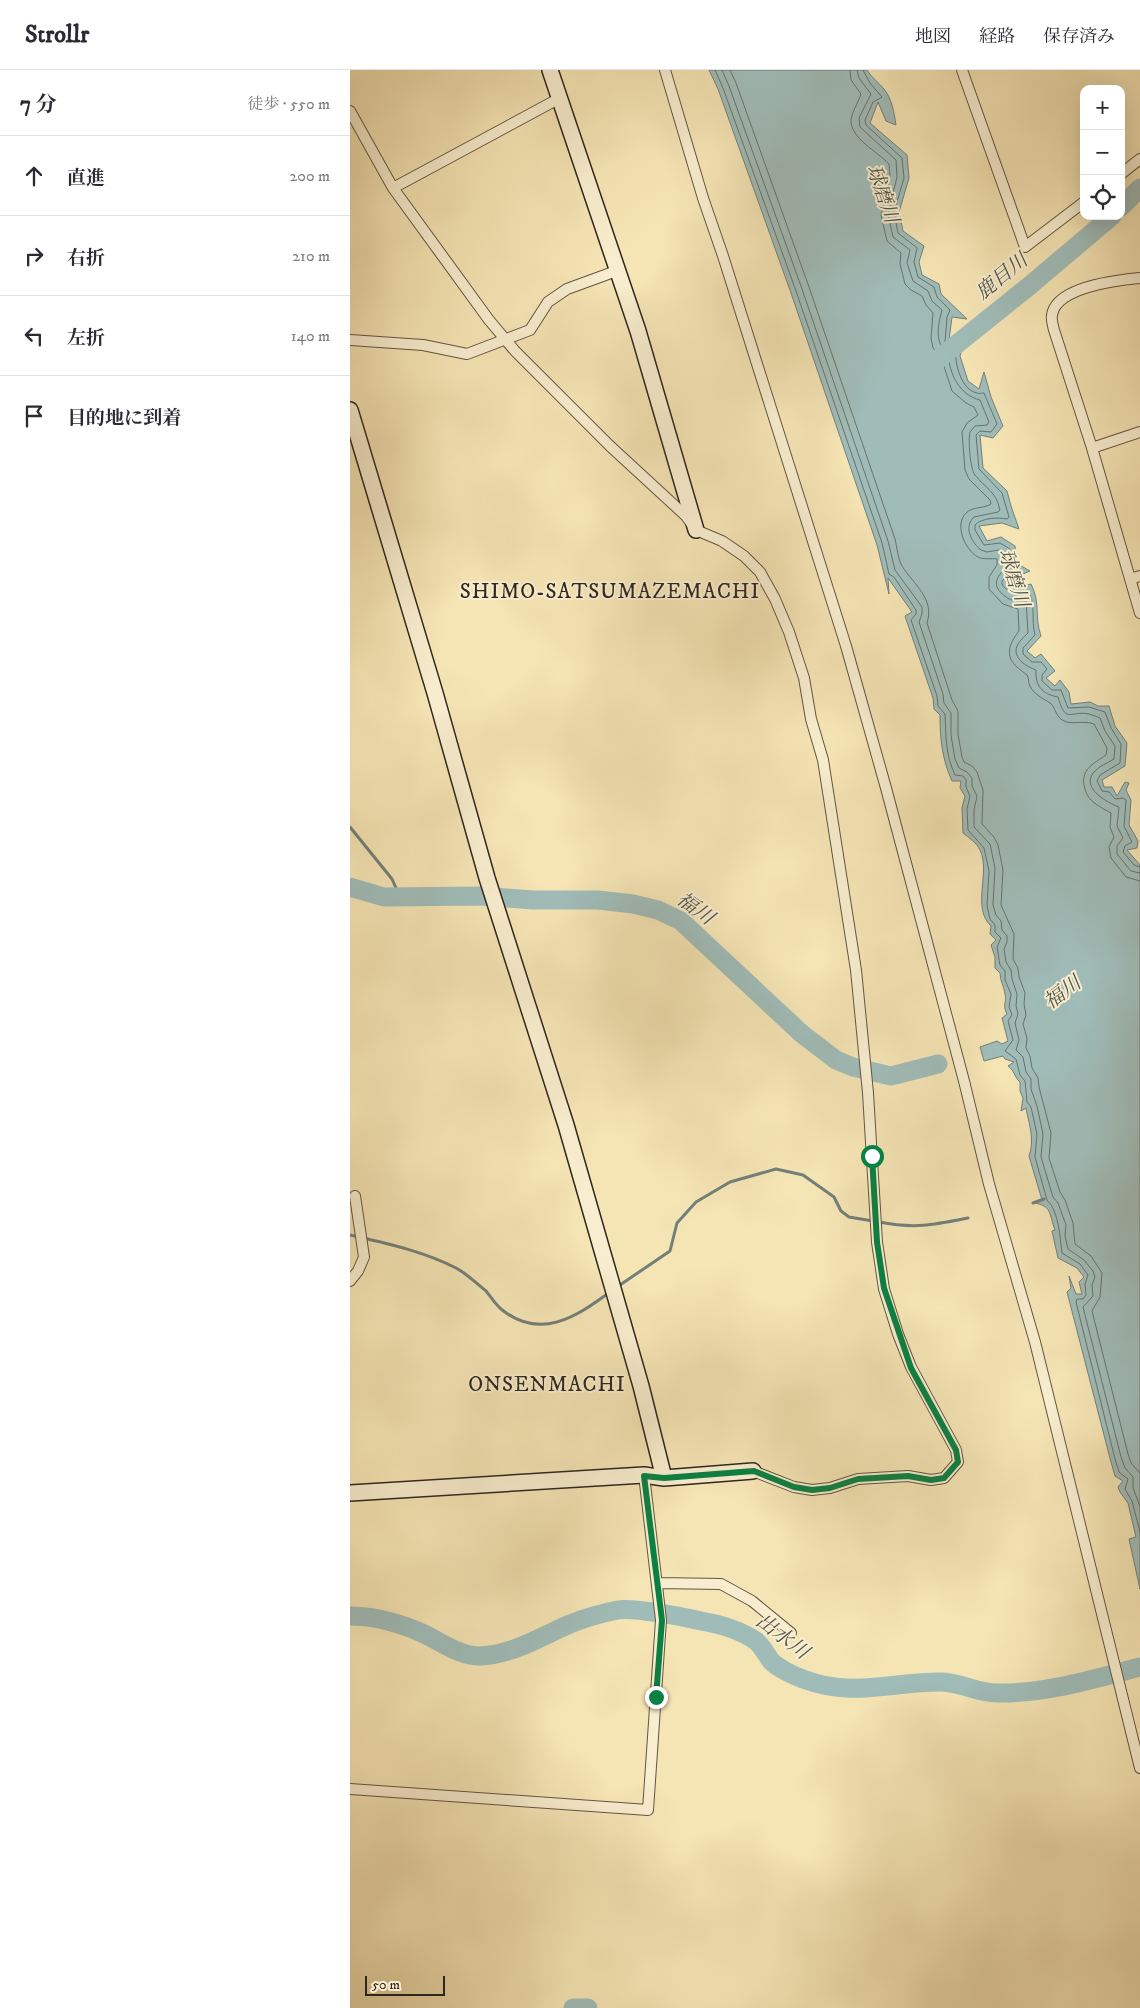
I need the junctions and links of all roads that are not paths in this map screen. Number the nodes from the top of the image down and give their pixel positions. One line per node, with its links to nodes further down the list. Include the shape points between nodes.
1 (550, 70): 4 (street)
2 (665, 70): 28 (street, via 846,646 989,1184 1038,1352)
3 (962, 70): 9 (street, via 1025,247)
4 (560, 98): 8 (street); 10 (street)
5 (350, 111): 8 (street)
6 (1140, 159): 7 (street)
7 (1125, 171)
8 (393, 188): 12 (street)
9 (1080, 205)
10 (619, 270): 12 (street, via 568,289 548,302 530,330); 17 (street)
11 (1140, 278): 16 (street, via 1082,288 1055,307 1051,316)
12 (506, 339): 13 (street, via 467,354 423,345); 17 (street, via 515,352 686,516)
13 (350, 340)
14 (350, 410): 24 (street, via 432,683 486,878 566,1125)
15 (1140, 432): 16 (street)
16 (1092, 448): 18 (street)
17 (696, 530): 22 (street, via 722,541 760,572 789,632 804,678 823,760 856,970 877,1242 884,1288 911,1368 956,1450 958,1462 944,1478 858,1479 812,1490 794,1487)
18 (1135, 578): 19 (street)
19 (1140, 613)
20 (355, 1196): 21 (street, via 364,1257)
21 (350, 1281)
22 (754, 1471): 24 (street)
23 (644, 1476): 24 (street); 25 (street); 26 (street)
24 (664, 1478)
25 (350, 1492)
26 (658, 1583): 27 (street, via 722,1584 752,1600); 29 (street, via 662,1620 648,1810)
27 (791, 1634)
28 (1140, 1768)
29 (350, 1789)

